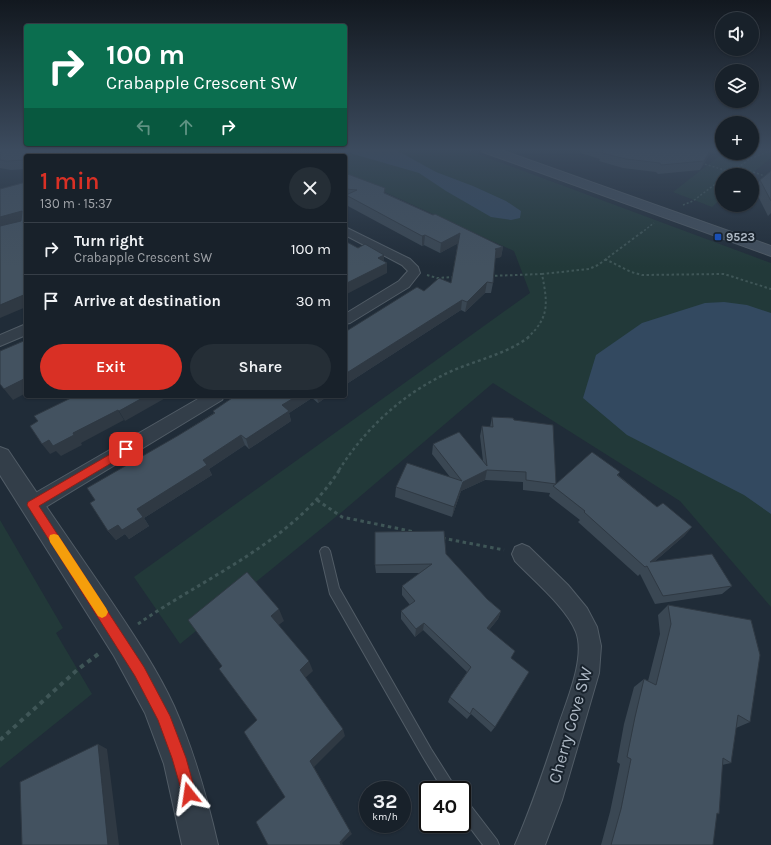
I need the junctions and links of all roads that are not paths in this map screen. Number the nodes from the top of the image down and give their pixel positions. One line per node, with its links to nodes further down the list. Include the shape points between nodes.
1 (597, 188): 3 (main road)
2 (347, 231): 4 (street, via 406,262 414,270 404,284)
3 (771, 251)
4 (347, 319)
5 (24, 330): 6 (street)
6 (0, 341)
7 (213, 398): 9 (street)
8 (0, 456): 9 (street)
9 (32, 505): 14 (street, via 139,671 163,716 179,758)
10 (325, 551): 12 (lane, via 334,590)
11 (522, 554): 16 (street, Cherry Cove SW, via 575,609 585,623 590,653 587,673 551,793)
12 (445, 781)
13 (471, 820): 15 (lane)
14 (200, 845)
15 (492, 845)
16 (530, 845)

